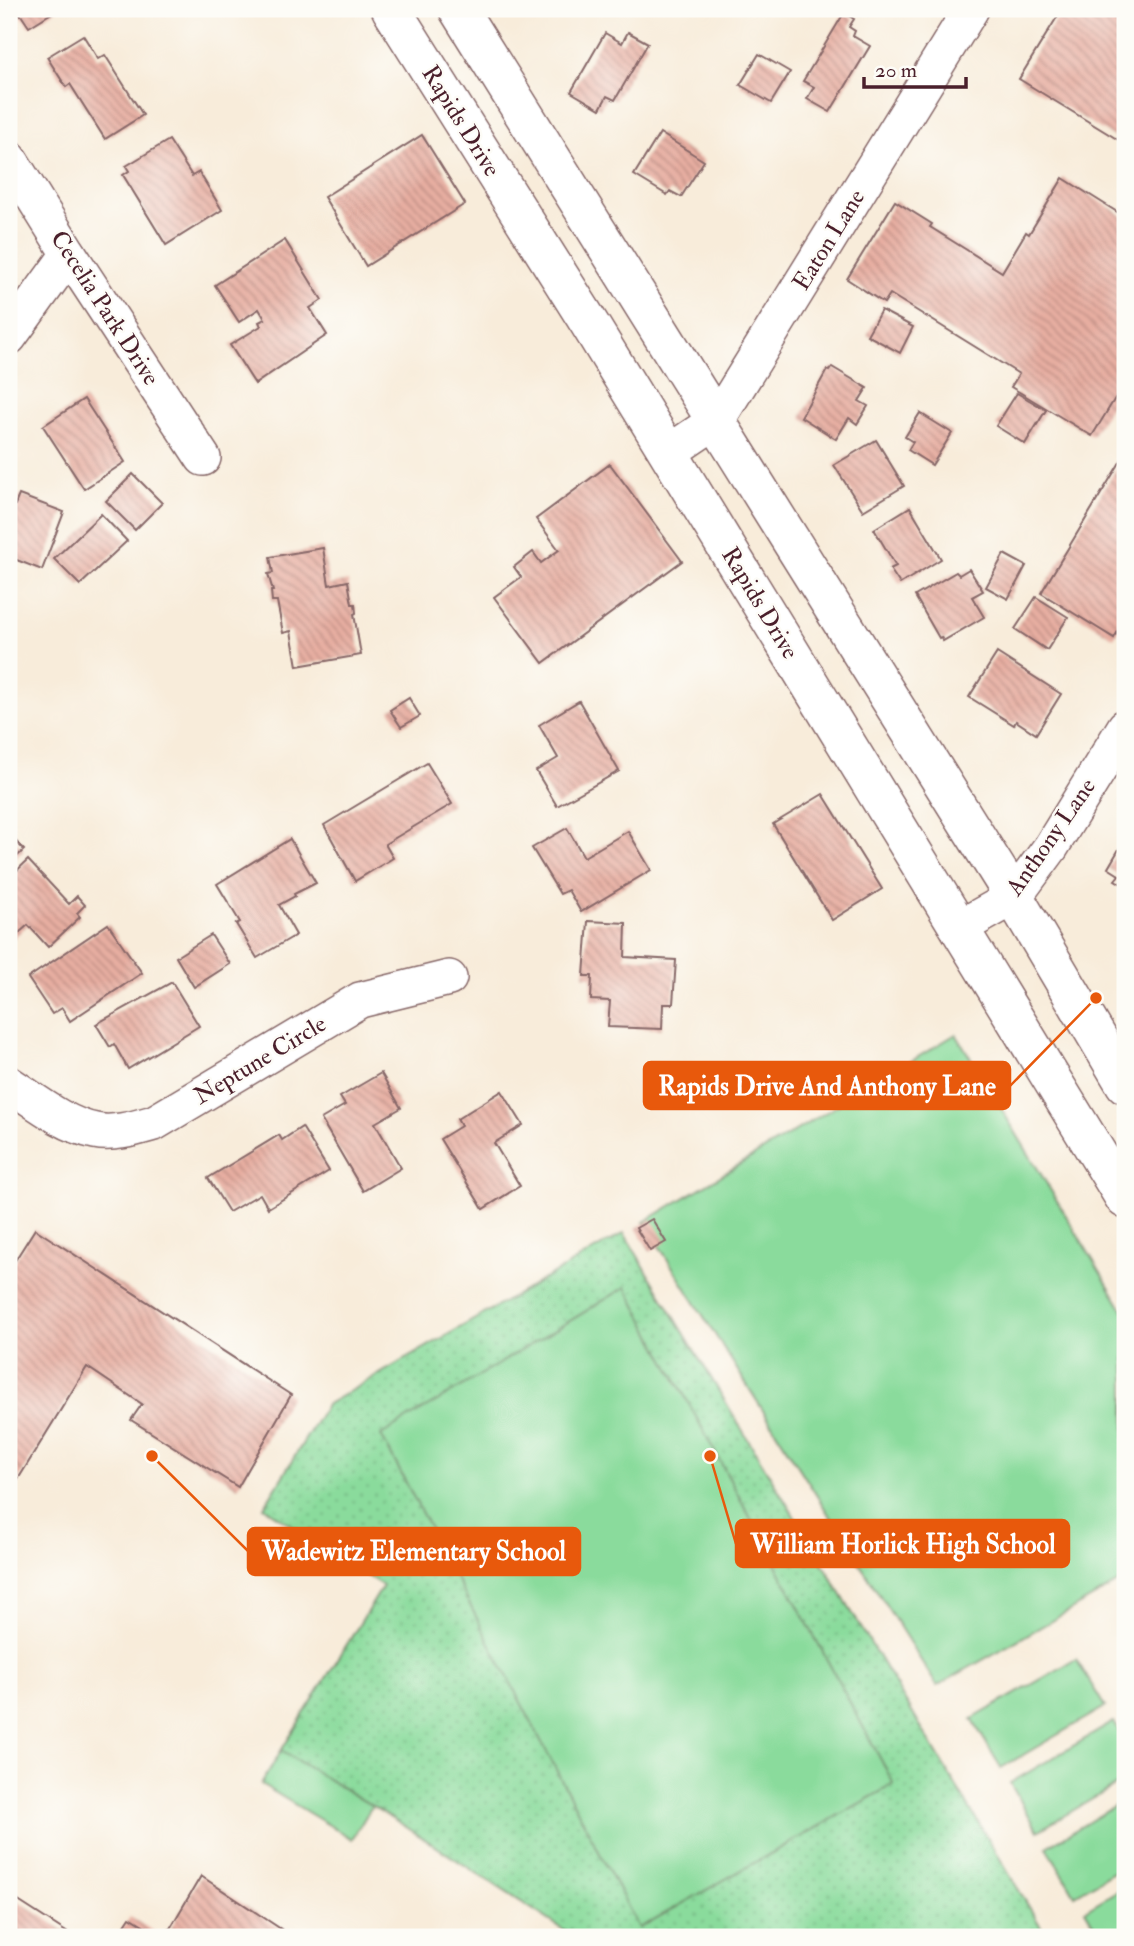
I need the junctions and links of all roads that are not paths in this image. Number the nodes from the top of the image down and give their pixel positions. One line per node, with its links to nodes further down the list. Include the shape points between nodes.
1 (391, 9): 4 (street, Rapids Drive)
2 (971, 9): 8 (street, Eaton Lane)
3 (463, 16): 4 (street); 8 (street)
4 (420, 56): 9 (street, Rapids Drive)
5 (9, 158): 6 (street, Cecelia Park Drive)
6 (69, 254): 7 (street); 10 (street, Cecelia Park Drive)
7 (9, 337)
8 (717, 420): 9 (street, Eaton Lane); 12 (street)
9 (668, 453): 13 (street, Rapids Drive)
10 (203, 458)
11 (1125, 727): 12 (street, Anthony Lane, via 1051,847)
12 (1014, 897): 13 (street, Anthony Lane); 16 (street)
13 (959, 928): 17 (street, Rapids Drive)
14 (449, 978): 15 (street, Neptune Circle, via 360,1000 154,1123 126,1131 96,1132 71,1124)
15 (9, 1084)
16 (1125, 1084)
17 (1125, 1199)

